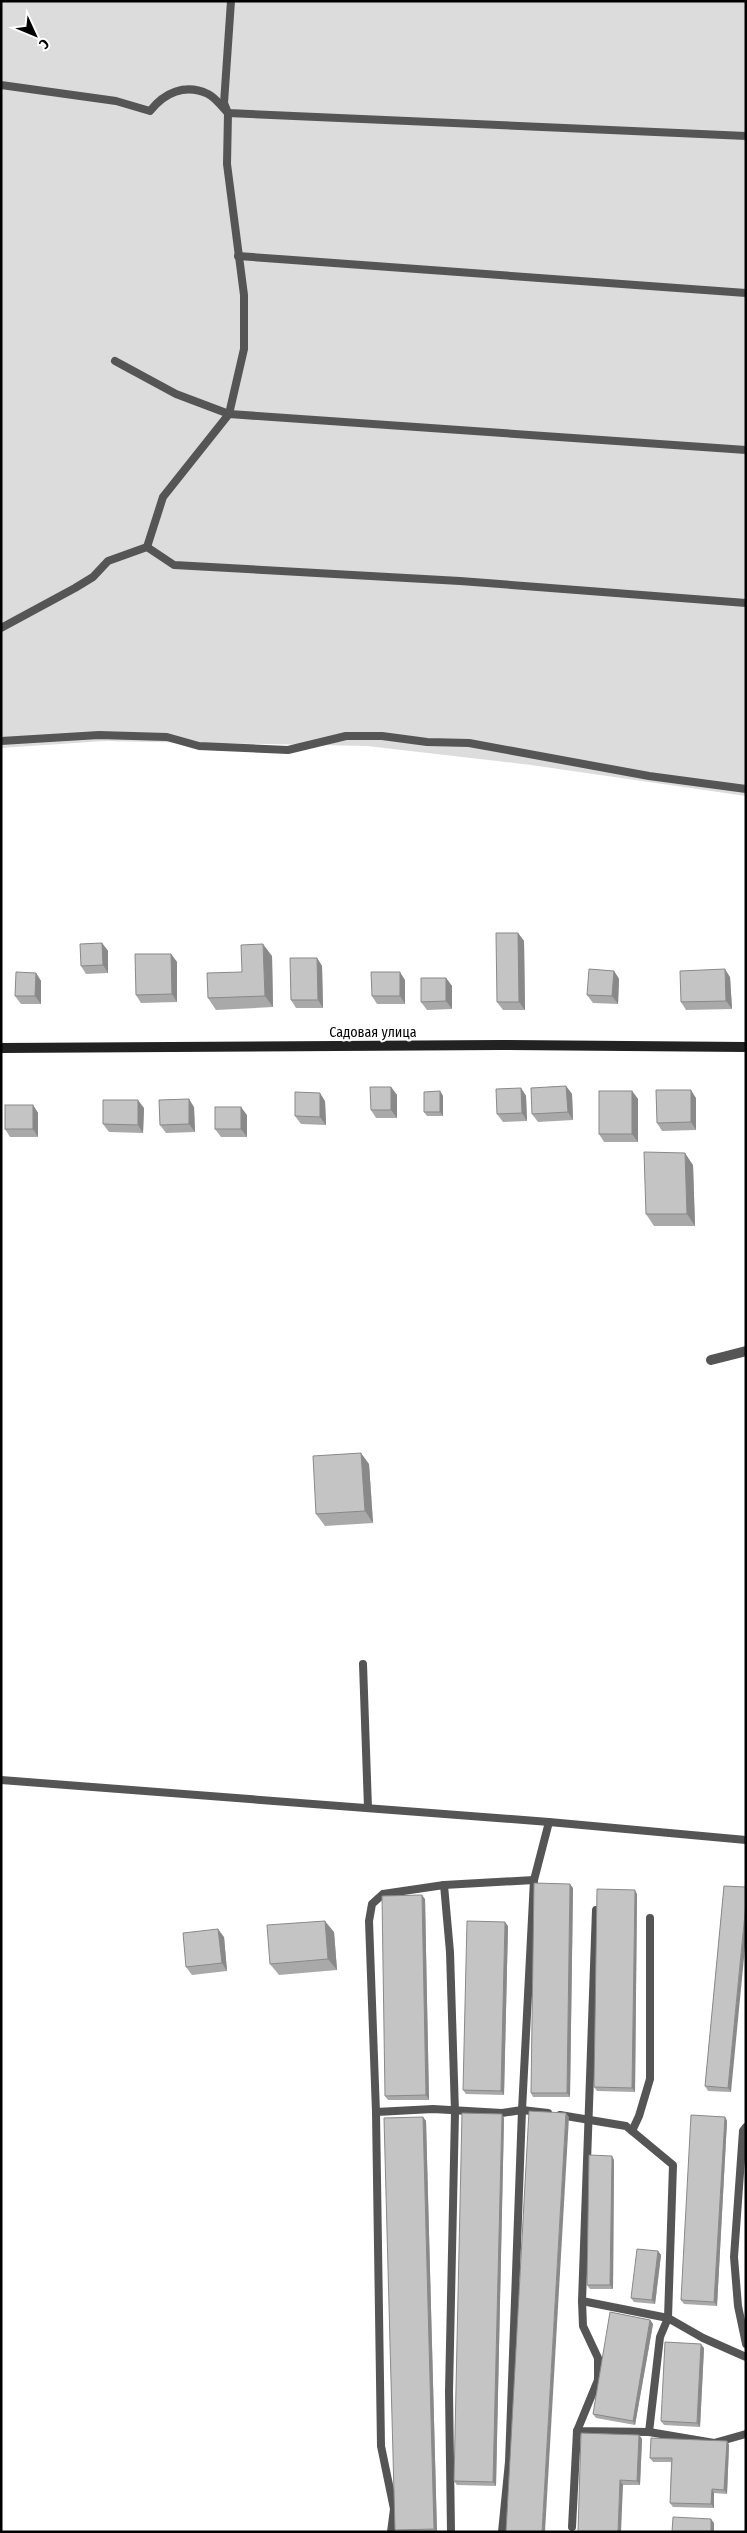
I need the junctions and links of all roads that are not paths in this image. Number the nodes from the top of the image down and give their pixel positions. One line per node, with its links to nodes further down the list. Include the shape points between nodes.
1 (231, 1): 3 (lane, via 224,103)
2 (1, 85): 3 (lane, via 116,101 150,111 160,99 182,89 209,94)
3 (228, 113): 4 (lane); 5 (lane, via 227,164)
4 (746, 136)
5 (238, 256): 6 (lane); 8 (lane, via 244,295 244,348)
6 (746, 293)
7 (115, 361): 8 (lane, via 176,394)
8 (229, 414): 9 (lane); 10 (lane, via 163,497)
9 (746, 450)
10 (147, 548): 11 (lane, via 174,566 470,582); 12 (lane, via 108,561 93,577)
11 (746, 603)
12 (1, 628)
13 (1, 741): 14 (lane, via 99,735 167,737 199,746 288,750 346,736 382,736 469,743 649,776)
14 (746, 789)
15 (746, 1047): 16 (main road, Садовая улица)
16 (1, 1048)
17 (746, 1351): 18 (street)
18 (711, 1360)
19 (364, 1664): 21 (lane)
20 (1, 1780): 21 (lane)
21 (368, 1808): 22 (lane)
22 (549, 1822): 23 (lane); 24 (lane)
23 (746, 1840)
24 (534, 1880): 25 (lane); 28 (lane)
25 (444, 1886): 29 (lane, via 383,1894 372,1904 369,1921); 30 (lane, via 450,1952)
26 (596, 1910): 31 (lane)
27 (650, 1918): 33 (lane, via 650,2079)
28 (522, 2110): 30 (lane); 31 (lane); 44 (lane, via 509,2462)
29 (376, 2112): 30 (lane, via 433,2109); 42 (lane, via 381,2446 394,2509)
30 (455, 2112): 43 (lane, via 449,2392)
31 (587, 2119): 33 (lane, via 626,2126); 34 (lane)
32 (746, 2128): 36 (lane, via 743,2131 734,2257 738,2306)
33 (632, 2131): 35 (lane, via 673,2165)
34 (582, 2301): 35 (lane); 38 (lane, via 583,2326 598,2358 598,2380)
35 (668, 2318): 37 (lane); 39 (lane, via 660,2337)
36 (746, 2344)
37 (746, 2357)
38 (576, 2431): 39 (lane); 41 (lane)
39 (649, 2432): 40 (lane, via 714,2443)
40 (746, 2434)
41 (572, 2527)
42 (391, 2532)
43 (451, 2532)
44 (502, 2532)

